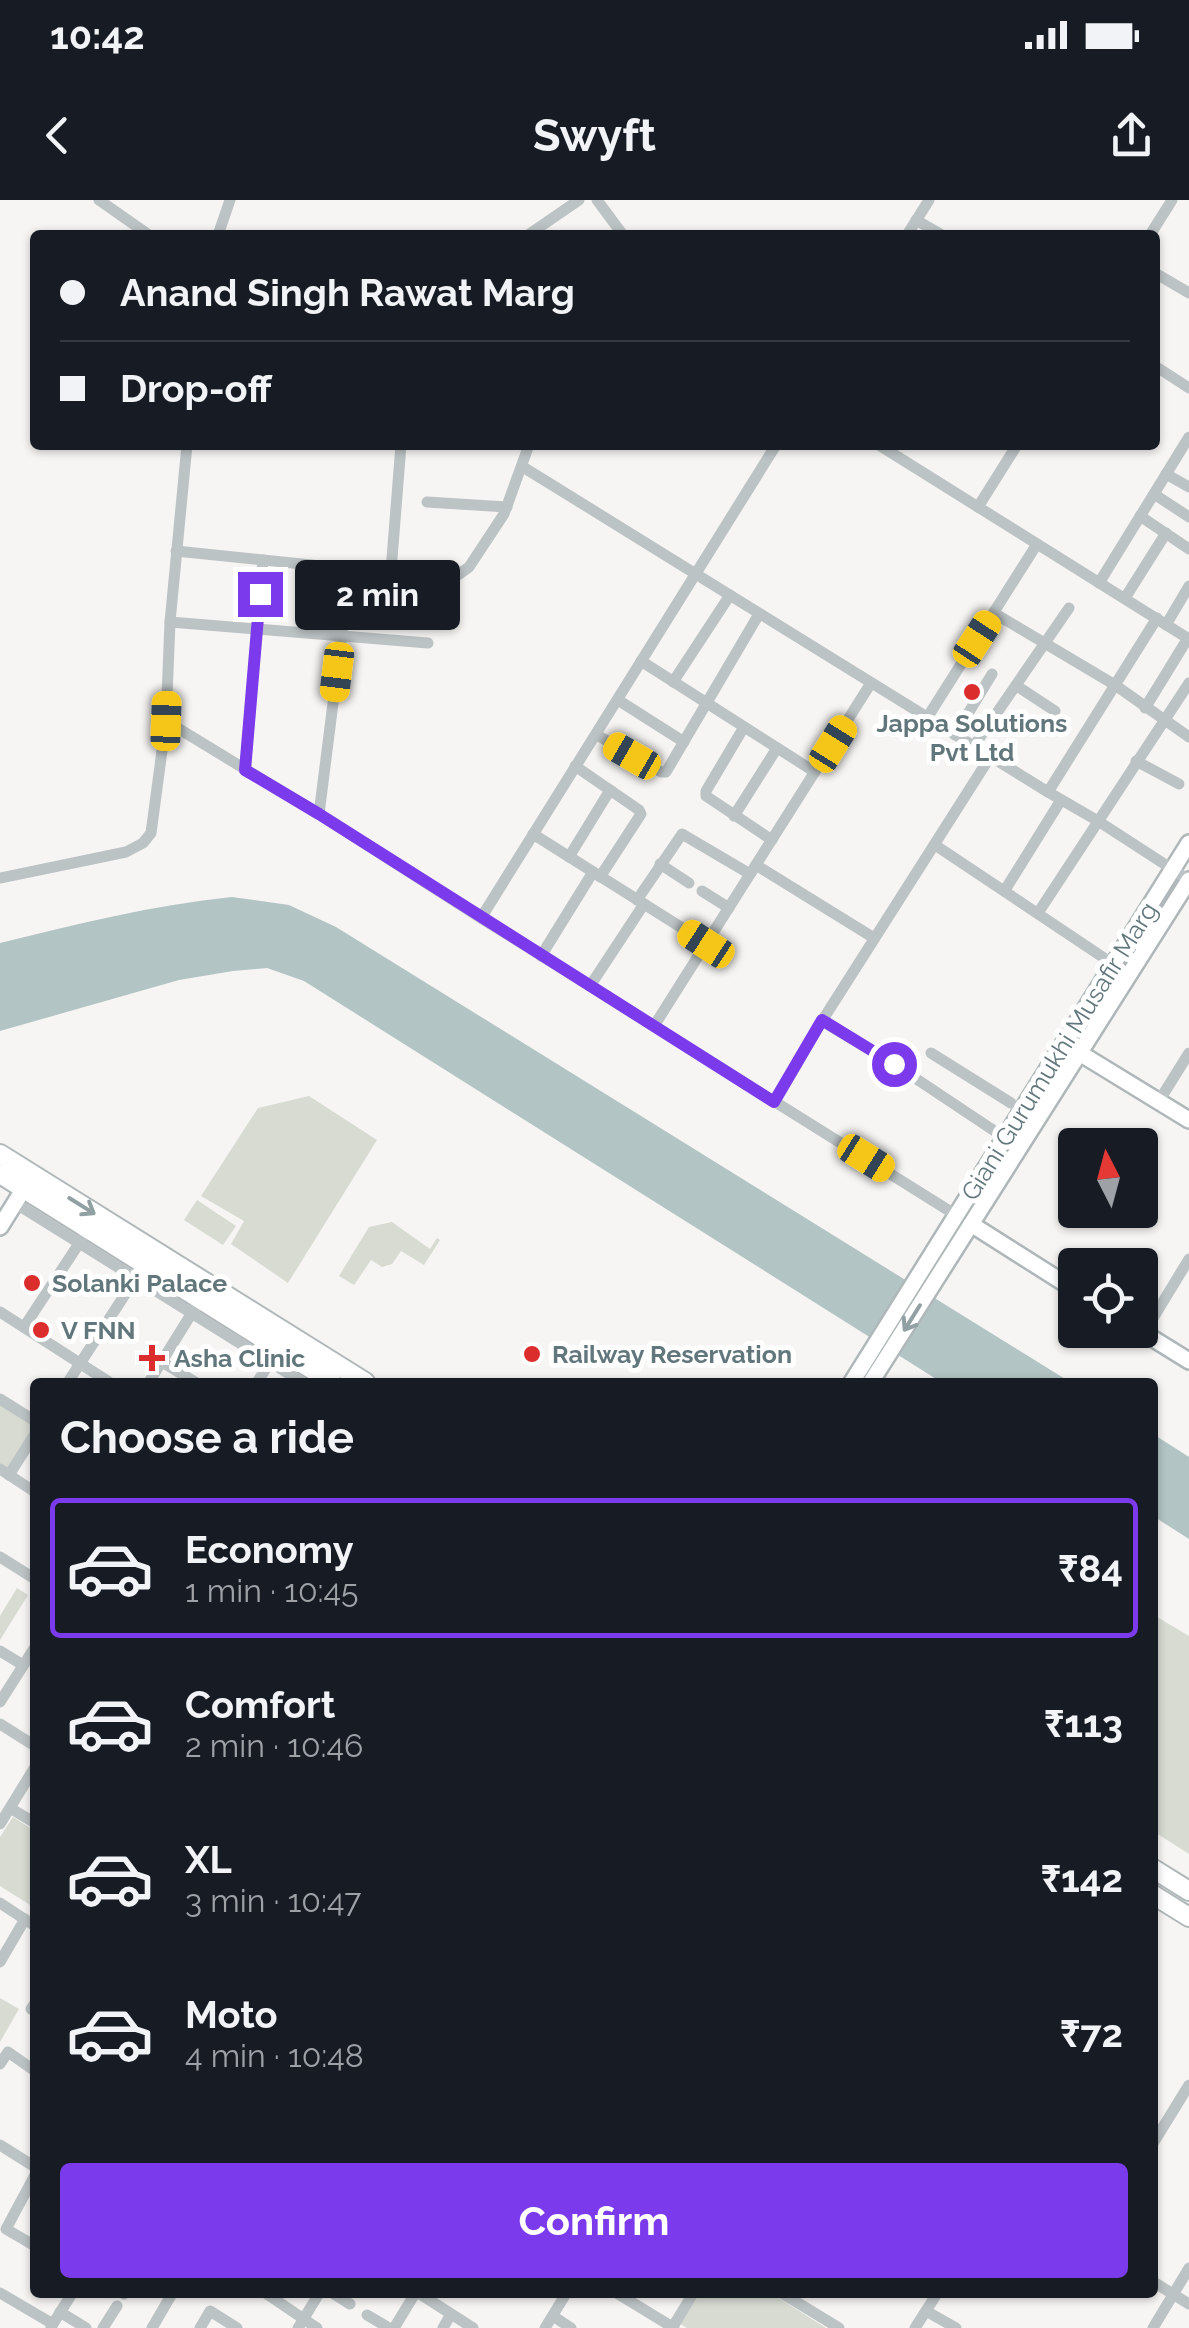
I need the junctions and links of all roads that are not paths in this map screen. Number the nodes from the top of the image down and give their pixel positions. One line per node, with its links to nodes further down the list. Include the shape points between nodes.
1 (99, 200): 8 (street)
2 (230, 200): 9 (street)
3 (579, 200): 10 (street)
4 (597, 200): 11 (street)
5 (928, 200): 7 (street)
6 (1172, 200): 14 (street)
7 (916, 220): 12 (street); 13 (street)
8 (142, 230)
9 (220, 230)
10 (535, 230)
11 (619, 230)
12 (910, 230)
13 (933, 230)
14 (1153, 230)
15 (1160, 275): 16 (street)
16 (1189, 293)
17 (1160, 369): 18 (street)
18 (1189, 388)
19 (1189, 437): 27 (street)
20 (186, 450): 38 (street)
21 (402, 450): 41 (street)
22 (528, 450): 26 (street)
23 (773, 450): 42 (street)
24 (888, 450): 31 (street)
25 (1015, 450): 31 (street)
26 (523, 467): 32 (street); 42 (street)
27 (1166, 474): 28 (street); 29 (street)
28 (1189, 486)
29 (1154, 494): 33 (street); 34 (street)
30 (427, 502): 32 (street)
31 (978, 507): 36 (street)
32 (507, 508): 41 (street, via 465,571)
33 (1140, 516): 35 (street); 43 (street)
34 (1189, 517)
35 (1166, 534): 37 (street); 46 (street)
36 (1038, 544): 43 (street); 48 (street)
37 (1189, 549)
38 (176, 551): 39 (street); 51 (street)
39 (263, 560): 40 (street); 52 (street)
40 (350, 569): 41 (street); 53 (street)
41 (391, 570)
42 (695, 574): 45 (street); 57 (street)
43 (1100, 583): 46 (street)
44 (1189, 586): 50 (street)
45 (730, 596): 49 (street); 59 (street)
46 (1125, 598): 50 (street)
47 (1068, 608): 56 (street)
48 (994, 612): 56 (street); 68 (street)
49 (759, 614): 60 (street); 65 (street)
50 (1161, 621): 54 (street); 62 (street)
51 (170, 622): 52 (street); 70 (street)
52 (258, 629): 53 (street); 81 (street)
53 (342, 636): 55 (street); 87 (street)
54 (1189, 638): 66 (street)
55 (428, 643)
56 (1044, 644): 62 (street); 63 (street)
57 (641, 662): 59 (street); 64 (street)
58 (992, 674): 73 (street)
59 (673, 682): 65 (street)
60 (871, 683): 68 (street); 82 (street)
61 (1189, 683): 69 (street)
62 (1115, 685): 66 (street); 85 (street)
63 (1016, 686): 67 (street); 76 (street)
64 (618, 700): 72 (street); 75 (street)
65 (707, 704): 71 (street); 75 (street)
66 (1145, 708): 69 (street)
67 (1055, 712)
68 (927, 718): 73 (street)
69 (1164, 720): 74 (street); 79 (street)
70 (166, 721): 81 (street); 99 (street, via 155,818 142,843)
71 (744, 727): 77 (street); 88 (street, via 705,793)
72 (597, 735): 75 (street, via 660,772); 80 (street)
73 (955, 735): 76 (street)
74 (1189, 736)
75 (684, 742)
76 (974, 746): 78 (street)
77 (777, 748): 82 (street); 88 (street)
78 (990, 757): 85 (street); 93 (street)
79 (1136, 761): 83 (street); 89 (street)
80 (575, 766): 84 (street); 90 (street)
81 (245, 770): 87 (street)
82 (815, 772): 91 (street)
83 (1179, 784)
84 (610, 790): 94 (street); 98 (street, via 641,814)
85 (1048, 792): 86 (street)
86 (1061, 800): 89 (street); 102 (street)
87 (319, 814): 107 (street)
88 (734, 816): 91 (street)
89 (1098, 822): 97 (street); 106 (street)
90 (533, 834): 94 (street); 107 (street)
91 (772, 840): 96 (street)
92 (1189, 843): 97 (street, Giani Gurumukhi Musafir Marg)
93 (935, 844): 102 (street); 108 (street)
94 (569, 857): 98 (street)
95 (660, 864): 96 (street, via 682,834); 101 (street); 104 (street)
96 (753, 870): 105 (street); 108 (street)
97 (1172, 870): 100 (street); 111 (street, Giani Gurumukhi Musafir Marg)
98 (596, 874): 104 (street); 110 (street)
99 (0, 878)
100 (1189, 880): 117 (street, Giani Gurumukhi Musafir Marg)
101 (689, 883)
102 (1006, 890): 106 (street)
103 (702, 891): 105 (street)
104 (641, 902): 109 (street); 112 (street)
105 (729, 908): 109 (street)
106 (1038, 913): 111 (street)
107 (480, 918): 110 (street)
108 (874, 938): 113 (street)
109 (706, 944): 114 (street)
110 (541, 956): 112 (street)
111 (1113, 964): 115 (street, Giani Gurumukhi Musafir Marg)
112 (590, 986): 114 (street)
113 (822, 1020): 120 (street); 123 (street)
114 (654, 1026): 120 (street)
115 (1064, 1043): 117 (street); 123 (street, Giani Gurumukhi Musafir Marg)
116 (931, 1053): 121 (street)
117 (1080, 1053): 119 (street); 128 (street, Giani Gurumukhi Musafir Marg)
118 (1189, 1053): 119 (street)
119 (1159, 1101): 122 (street)
120 (774, 1102): 127 (street)
121 (1011, 1103)
122 (1189, 1120)
123 (1005, 1138): 127 (street, Giani Gurumukhi Musafir Marg)
124 (0, 1154): 126 (main road)
125 (0, 1174): 126 (main road)
126 (24, 1189): 129 (street); 130 (main road); 153 (main road, one-way to 153)
127 (956, 1215): 132 (street, Giani Gurumukhi Musafir Marg)
128 (971, 1224): 132 (street, Giani Gurumukhi Musafir Marg); 134 (street)
129 (0, 1227)
130 (84, 1236): 133 (main road); 139 (street)
131 (1189, 1260): 135 (street)
132 (937, 1263): 145 (street)
133 (140, 1272): 136 (main road); 144 (street)
134 (1058, 1279)
135 (1184, 1281): 138 (street)
136 (195, 1306): 141 (main road); 142 (street)
137 (0, 1312): 139 (street)
138 (1158, 1313)
139 (24, 1327): 144 (street)
140 (1158, 1342): 143 (street)
141 (274, 1356): 150 (street); 151 (street); 152 (main road)
142 (162, 1362): 148 (street); 149 (street)
143 (1189, 1362)
144 (80, 1364): 146 (street); 147 (street)
145 (873, 1370)
146 (71, 1378)
147 (103, 1378)
148 (152, 1378)
149 (188, 1378)
150 (260, 1378)
151 (298, 1378)
152 (321, 1378)
153 (358, 1378)
154 (0, 1399): 155 (street)
155 (30, 1418)
156 (30, 1440): 157 (street)
157 (4, 1472): 158 (street)
158 (30, 1489)
159 (0, 1557): 160 (street)
160 (30, 1573)
161 (0, 1652): 163 (street)
162 (30, 1655): 163 (street)
163 (23, 1666): 164 (street)
164 (0, 1702)
165 (0, 1724): 166 (street)
166 (30, 1743)
167 (30, 1775): 168 (street)
168 (10, 1808): 169 (street); 170 (street)
169 (30, 1820)
170 (0, 1824)
171 (1158, 1872): 172 (main road)
172 (1189, 1891)
173 (1158, 1898): 175 (main road)
174 (0, 1903): 176 (street)
175 (1189, 1917)
176 (30, 1922): 177 (street)
177 (0, 1962)
178 (0, 2064): 179 (street, via 8,2052)
179 (30, 2067)
180 (1189, 2086): 181 (street)
181 (1158, 2135)
182 (0, 2145): 183 (street)
183 (30, 2160)
184 (30, 2185): 185 (street, via 6,2229)
185 (30, 2243)
186 (1189, 2268): 189 (street)
187 (1158, 2285): 189 (street)
188 (0, 2293): 211 (street)
189 (1173, 2294): 204 (street); 226 (street)
190 (68, 2298): 206 (street)
191 (122, 2298): 213 (street)
192 (170, 2298): 214 (street)
193 (271, 2298): 210 (street)
194 (316, 2298): 210 (street)
195 (340, 2298): 203 (street)
196 (412, 2298): 218 (street)
197 (426, 2298): 207 (street)
198 (564, 2298): 209 (street)
199 (624, 2298): 222 (street)
200 (690, 2298): 222 (street)
201 (790, 2298): 223 (street)
202 (934, 2298): 205 (street)
203 (350, 2304)
204 (1189, 2304)
205 (926, 2311): 224 (street); 225 (street)
206 (60, 2312): 211 (street); 212 (street)
207 (451, 2314): 219 (street); 220 (street)
208 (367, 2315): 218 (street)
209 (549, 2322): 221 (street)
210 (301, 2324): 217 (street)
211 (51, 2326)
212 (86, 2328)
213 (103, 2328)
214 (152, 2328)
215 (200, 2328): 216 (street, via 210,2312)
216 (237, 2328)
217 (317, 2328)
218 (391, 2328)
219 (442, 2328)
220 (473, 2328)
221 (572, 2328)
222 (673, 2328)
223 (838, 2328)
224 (916, 2328)
225 (956, 2328)
226 (1153, 2328)

